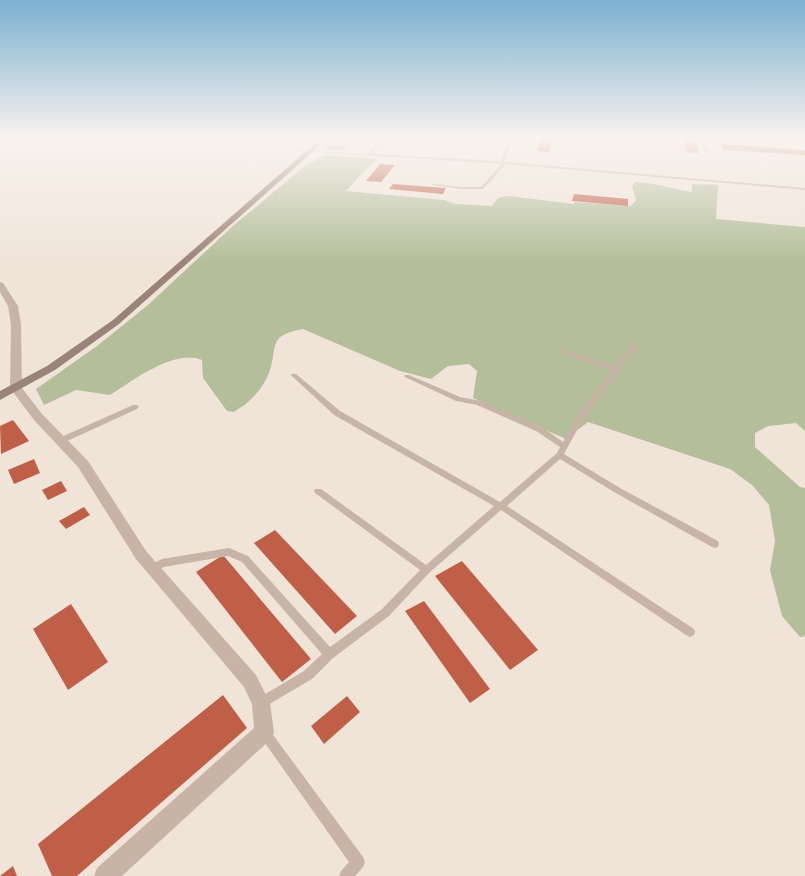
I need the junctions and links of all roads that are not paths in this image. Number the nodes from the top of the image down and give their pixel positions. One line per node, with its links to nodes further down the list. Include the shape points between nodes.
1 (277, 180): 12 (street, via 116,322 59,363)
2 (489, 180): 4 (lane, via 482,188)
3 (695, 180): 5 (lane)
4 (434, 185)
5 (805, 189)
6 (0, 285): 12 (street, via 12,306 16,325)
7 (636, 344): 9 (lane)
8 (563, 351): 9 (lane)
9 (617, 370): 16 (lane, via 580,418)
10 (294, 375): 18 (lane, via 337,413)
11 (407, 376): 16 (lane, via 539,429)
12 (16, 388): 13 (street); 15 (street, via 38,417)
13 (0, 396)
14 (135, 407): 15 (lane)
15 (62, 440): 20 (street, via 83,464)
16 (562, 451): 18 (lane); 19 (lane, via 617,490)
17 (318, 491): 21 (lane)
18 (501, 506): 21 (lane); 22 (lane)
19 (715, 544)
20 (152, 568): 23 (lane, via 162,563 229,552 244,558); 24 (street, via 250,681)
21 (426, 570): 23 (lane, via 385,613)
22 (690, 632)
23 (329, 654): 24 (lane, via 308,675)
24 (261, 703): 25 (street)
25 (264, 732): 26 (street); 27 (lane, via 358,862)
26 (105, 876)
27 (346, 876)

